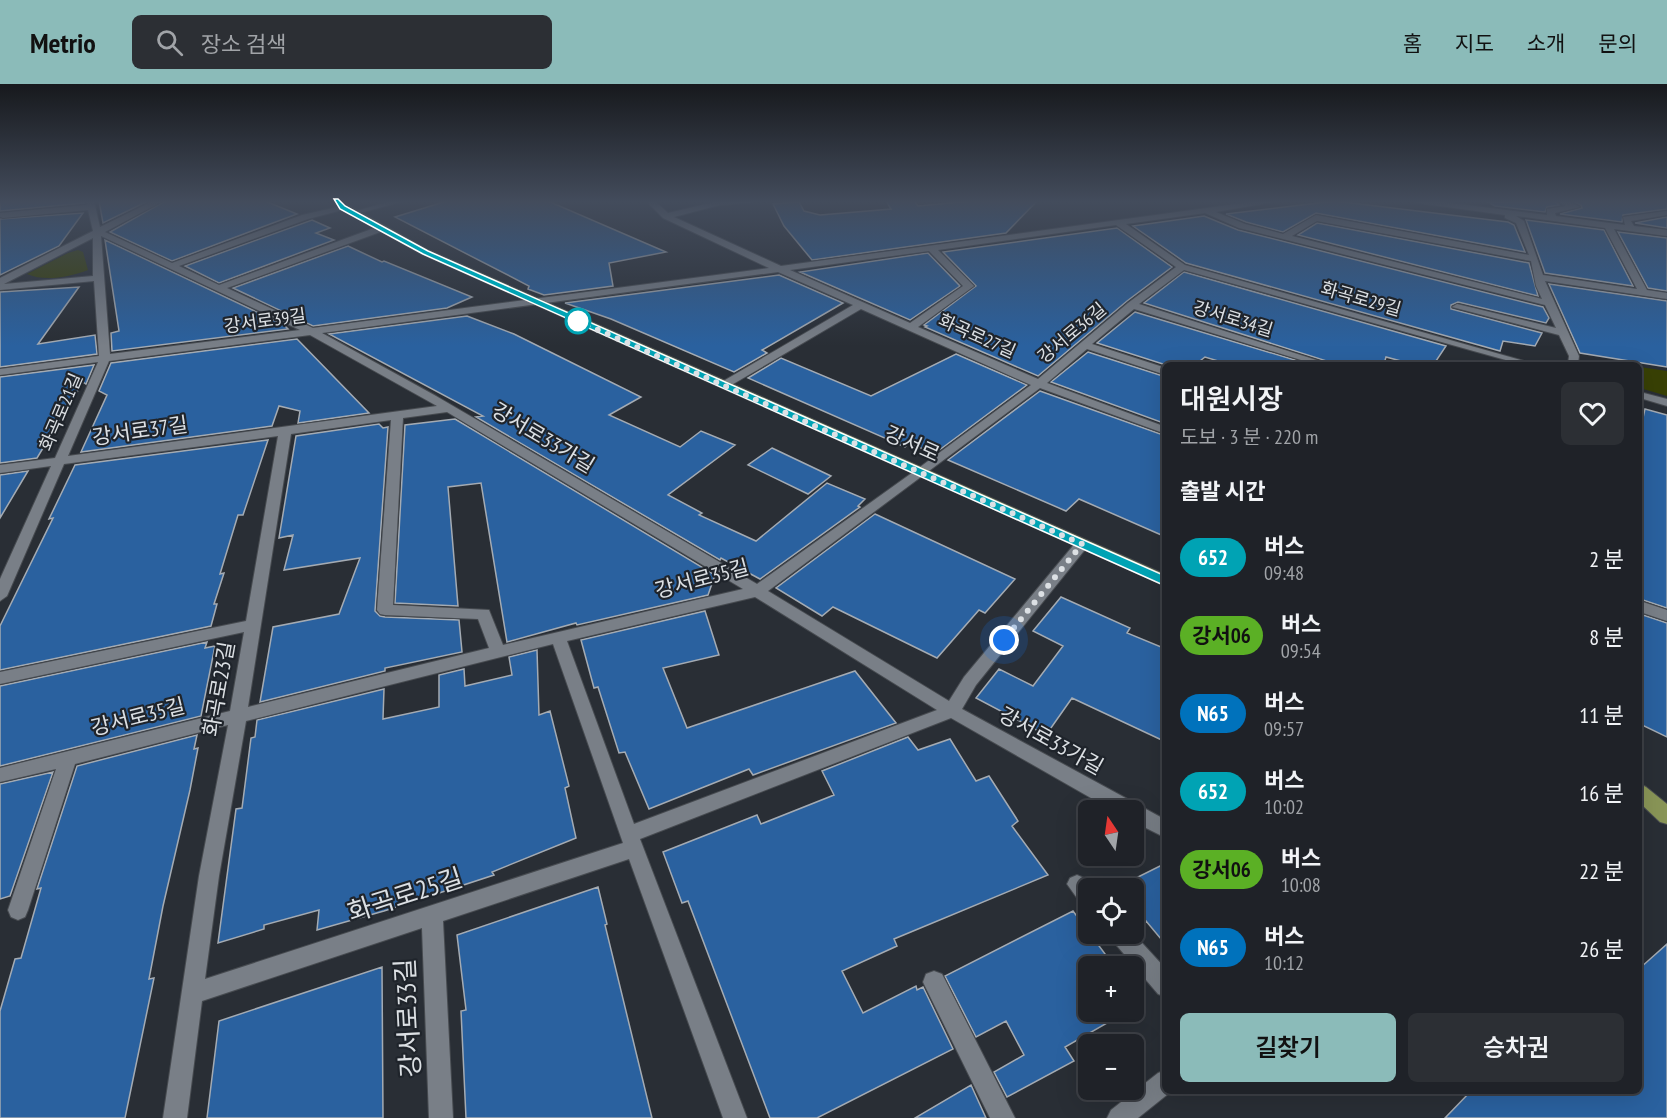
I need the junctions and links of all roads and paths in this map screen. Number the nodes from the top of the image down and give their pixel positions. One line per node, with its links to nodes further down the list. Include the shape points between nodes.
1 (62, 249): 21 (street)
2 (97, 249): 20 (street, 화곡로21길)
3 (136, 249): 16 (street, 강서로33가길)
4 (217, 249): 16 (street)
5 (325, 249): 23 (street)
6 (420, 249): 26 (main road, 강서로)
7 (737, 249): 18 (street, 화곡로27길)
8 (914, 249): 18 (street, 강서로39길)
9 (932, 249): 31 (street, via 969,286)
10 (1156, 249): 17 (street)
11 (1337, 249): 27 (street)
12 (1482, 249): 15 (street)
13 (1530, 249): 15 (street)
14 (1621, 249): 24 (street)
15 (1534, 259): 19 (street)
16 (171, 266): 23 (street, 강서로33가길)
17 (1182, 267): 29 (street, 강서로36길); 37 (street, 화곡로29길)
18 (777, 268): 26 (street, 강서로39길); 28 (street, 화곡로27길)
19 (1539, 277): 24 (street); 27 (street)
20 (98, 278): 22 (street); 35 (street, 화곡로21길)
21 (0, 282)
22 (0, 287)
23 (219, 288): 32 (street, 강서로33가길)
24 (1644, 293): 25 (street)
25 (1667, 296)
26 (535, 301): 32 (street, 강서로39길); 42 (main road, 강서로)
27 (1548, 303): 33 (street)
28 (861, 305): 31 (street, 화곡로27길); 42 (street)
29 (1132, 305): 34 (street, 강서로36길); 36 (street, 강서로34길)
30 (1457, 306): 33 (street)
31 (911, 327): 41 (street, 화곡로27길)
32 (311, 331): 35 (street, 강서로39길); 45 (street, 강서로33가길)
33 (1562, 333): 38 (street)
34 (1085, 345): 39 (street); 41 (street, 강서로36길)
35 (105, 358): 40 (street, 강서로39길); 49 (street, 화곡로21길)
36 (1317, 362)
37 (1523, 362)
38 (1574, 362)
39 (1162, 371)
40 (0, 372)
41 (1039, 384): 47 (street, 화곡로27길); 51 (street, 강서로36길)
42 (724, 386): 51 (main road, 강서로)
43 (1642, 396): 44 (street)
44 (1667, 403)
45 (448, 408): 46 (street); 54 (street, 강서로33가길)
46 (397, 415): 48 (street); 60 (street, via 385,610 484,614)
47 (1162, 430)
48 (285, 431): 49 (street, 강서로37길); 58 (street, 화곡로23길)
49 (62, 461): 50 (street, 강서로37길); 55 (street, 화곡로21길)
50 (0, 470)
51 (921, 473): 52 (main road, 강서로); 54 (street, 강서로35길)
52 (1082, 544): 53 (main road, 강서로); 62 (street, via 969,681)
53 (1162, 579)
54 (757, 591): 59 (street, 강서로35길); 62 (street, 강서로33가길)
55 (0, 596)
56 (1642, 607): 57 (street)
57 (1667, 616)
58 (252, 626): 61 (street); 63 (street, 화곡로23길)
59 (558, 637): 60 (street, 강서로35길); 73 (street)
60 (498, 652): 63 (street, 강서로35길)
61 (0, 678)
62 (952, 711): 68 (street, 강서로33가길); 73 (street)
63 (238, 716): 64 (street, 강서로35길); 79 (street, 화곡로23길, via 208,876)
64 (68, 758): 65 (street, 강서로35길); 74 (street, 강서로35길)
65 (0, 775)
66 (1642, 793): 69 (main road)
67 (1642, 794): 70 (main road)
68 (1111, 800)
69 (1667, 804)
70 (1667, 816)
71 (1144, 818): 72 (street)
72 (1162, 828)
73 (632, 841): 75 (street, 화곡로25길); 83 (street)
74 (18, 910)
75 (432, 915): 79 (street, 화곡로25길); 82 (street, 강서로33길)
76 (1129, 944): 77 (street)
77 (1162, 981)
78 (934, 982): 84 (street)
79 (192, 994): 81 (street, 화곡로23길)
80 (1162, 1084): 85 (street)
81 (175, 1118)
82 (441, 1118)
83 (735, 1118)
84 (1003, 1118)
85 (1119, 1118)

